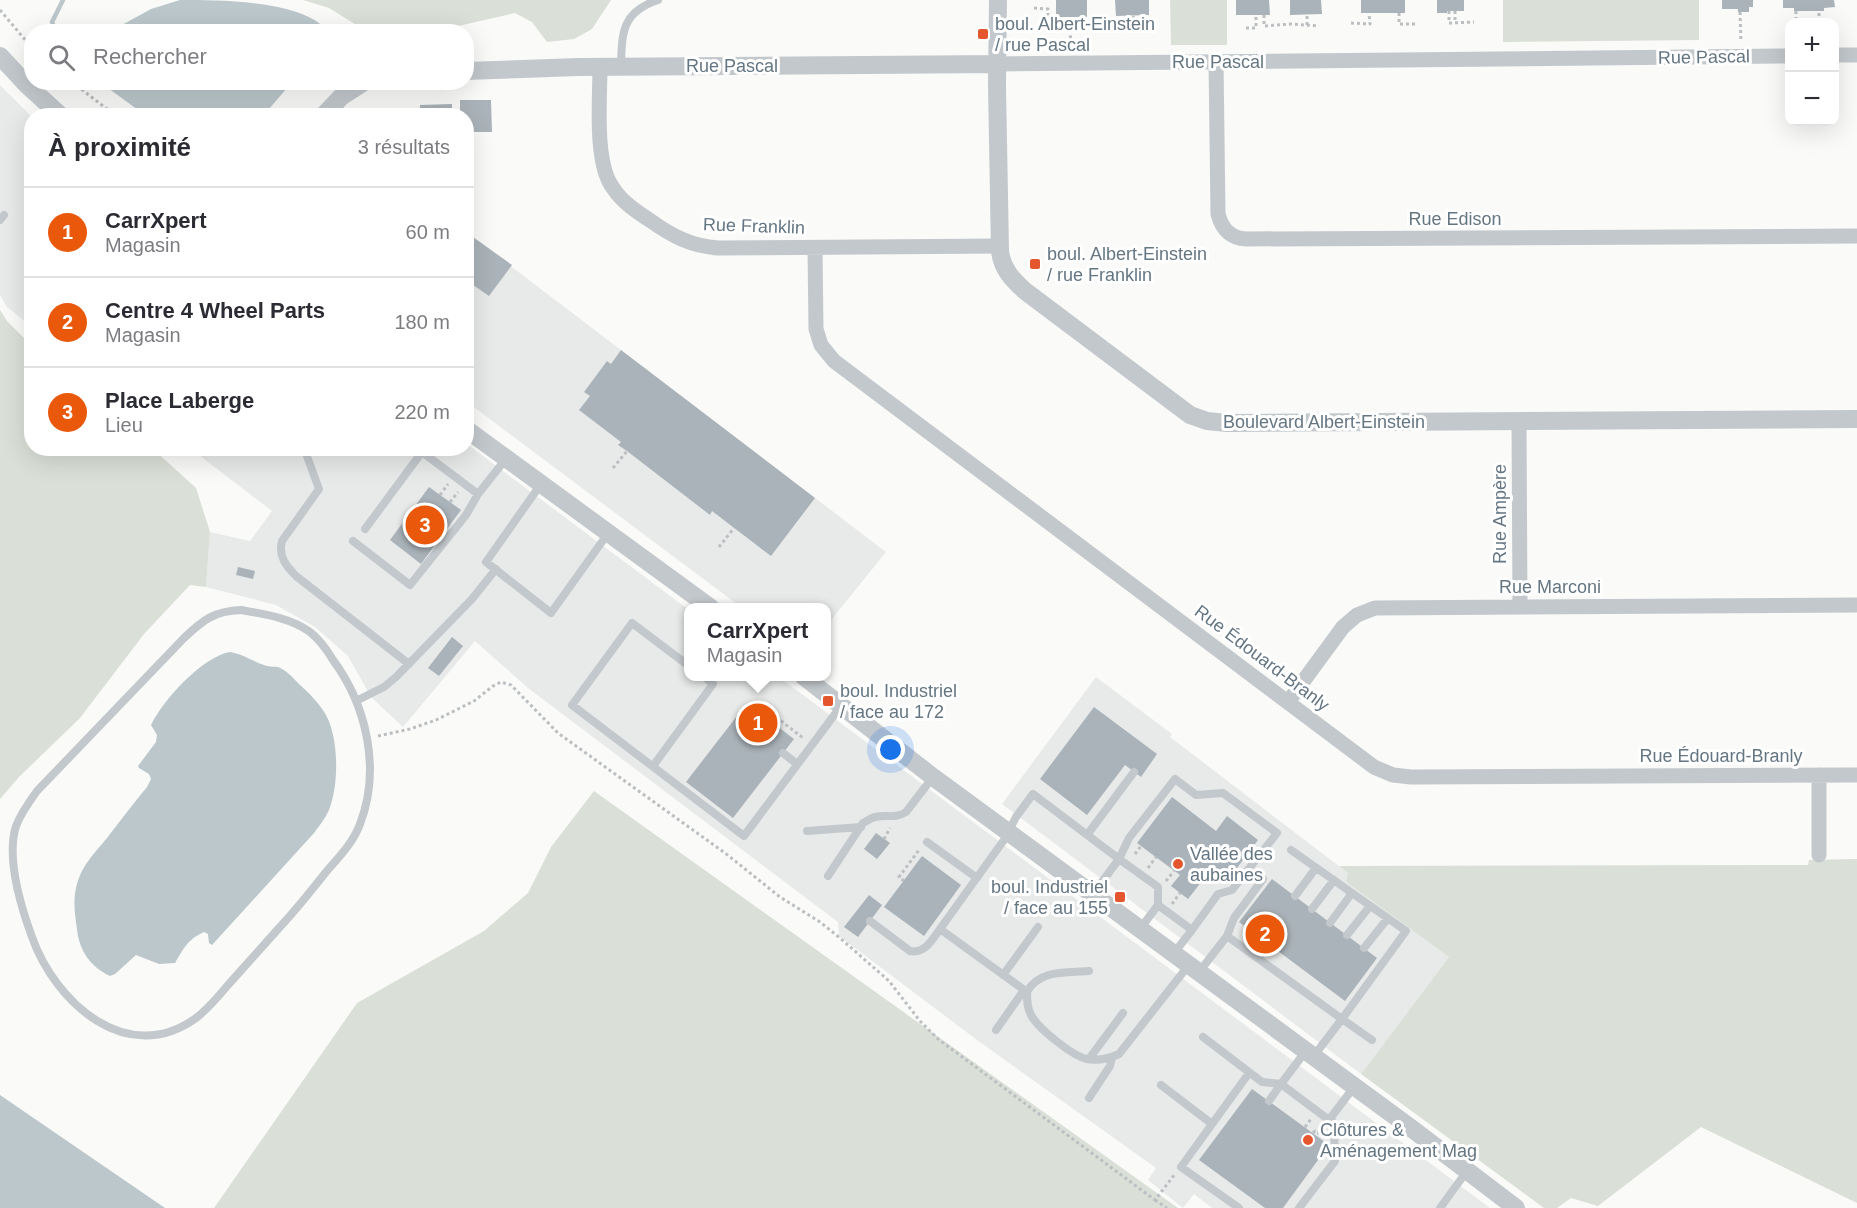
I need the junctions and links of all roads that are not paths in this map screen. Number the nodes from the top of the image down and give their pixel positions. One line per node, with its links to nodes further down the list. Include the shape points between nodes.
1 (658, 0): 10 (lane, via 643,5 627,21)
2 (998, 0): 8 (street, Boulevard Albert-Einstein)
3 (1839, 55): 4 (street)
4 (1857, 55)
5 (0, 56): 12 (street)
6 (1785, 56): 7 (street, Rue Pascal)
7 (1216, 62): 8 (street, Rue Pascal); 17 (street, Rue Edison, via 1218,214 1226,231 1241,239)
8 (998, 63): 10 (street, Rue Pascal); 18 (street, Boulevard Albert-Einstein)
9 (600, 67): 10 (street, Rue Pascal); 11 (street, Rue Pascal); 19 (street, Rue Franklin, via 601,155 605,176 619,196 674,237 690,243 718,248)
10 (621, 67)
11 (474, 71)
12 (24, 82)
13 (32, 90): 15 (street)
14 (352, 90): 16 (street)
15 (52, 108)
16 (331, 108)
17 (1857, 236)
18 (1000, 246): 19 (street, Rue Franklin); 21 (street, Boulevard Albert-Einstein, via 1003,265 1025,291 1182,411 1198,419 1227,423)
19 (815, 248): 41 (street, Rue Édouard-Branly, via 817,336 834,361)
20 (1857, 419): 21 (street, Boulevard Albert-Einstein)
21 (1519, 422): 35 (street, Rue Ampère)
22 (474, 435): 26 (street)
23 (307, 456): 37 (lane, via 319,489 282,541 284,561 296,576)
24 (419, 456): 29 (lane)
25 (427, 456): 28 (lane)
26 (506, 459): 27 (street); 28 (lane)
27 (542, 483): 30 (street); 32 (lane, via 486,562)
28 (478, 494): 31 (lane, via 411,585)
29 (365, 529)
30 (609, 532): 32 (lane, via 551,613); 33 (street)
31 (353, 541)
32 (496, 569): 37 (lane)
33 (704, 603)
34 (1857, 605): 35 (street, Rue Marconi)
35 (1520, 607): 41 (street, Rue Marconi, via 1383,607 1362,612 1343,627)
36 (684, 662): 45 (lane, via 632,623 572,705)
37 (409, 664): 40 (lane, via 384,687)
38 (709, 681): 45 (lane, via 713,684)
39 (809, 681): 42 (street)
40 (356, 701): 40 (lane, via 370,763 365,809 355,836 290,916 198,1017 161,1034 129,1035 102,1024 70,1000 55,983 36,948 19,896 13,859 16,827 37,791 184,638 218,613 258,613 310,632 338,666)
41 (1288, 702): 48 (street, Rue Édouard-Branly, via 1367,763 1401,777)
42 (841, 706): 44 (lane); 49 (street)
43 (783, 753): 44 (lane)
44 (798, 764): 45 (lane, via 744,836)
45 (653, 766)
46 (1134, 772): 53 (lane)
47 (1857, 774): 48 (street, Rue Édouard-Branly)
48 (1819, 775): 56 (street)
49 (933, 777): 50 (lane, via 906,812 894,818 871,818); 52 (street)
50 (861, 827): 51 (lane); 59 (lane)
51 (807, 831)
52 (1008, 832): 53 (lane, via 1033,794); 60 (lane); 64 (street)
53 (1087, 835): 57 (lane)
54 (927, 842): 60 (lane)
55 (1291, 850): 58 (lane)
56 (1819, 855)
57 (1119, 859): 64 (lane); 66 (lane, via 1158,888); 75 (lane, via 1129,838 1175,779 1196,795 1223,793 1277,833 1232,890 1218,894)
58 (1316, 868): 62 (lane); 65 (lane)
59 (828, 876)
60 (976, 878): 73 (lane)
61 (1263, 879): 77 (lane, via 1234,918)
62 (1334, 880): 63 (lane); 68 (lane)
63 (1352, 893): 67 (lane); 71 (lane)
64 (1093, 894): 74 (street)
65 (1295, 896)
66 (1158, 905): 74 (lane); 75 (lane)
67 (1370, 906): 69 (lane); 76 (lane)
68 (1312, 909)
69 (1388, 918): 78 (lane); 85 (lane, via 1406,931)
70 (870, 921): 73 (lane, via 916,952)
71 (1330, 922)
72 (1038, 927): 82 (lane)
73 (940, 929): 82 (lane)
74 (1140, 929): 79 (street)
75 (1192, 930): 79 (lane)
76 (1347, 935)
77 (1227, 936): 80 (lane); 85 (lane)
78 (1364, 948)
79 (1173, 954): 80 (street)
80 (1193, 970): 89 (street); 90 (lane, via 1119,1054)
81 (1089, 971): 83 (lane, via 1045,975)
82 (1003, 975): 83 (lane)
83 (1026, 991): 86 (lane); 91 (lane, via 1029,1013 1035,1023 1073,1053)
84 (1123, 1013): 91 (lane)
85 (1341, 1019): 88 (lane); 89 (lane)
86 (996, 1030)
87 (1203, 1038): 92 (lane)
88 (1372, 1040)
89 (1309, 1054): 93 (lane); 95 (street)
90 (1112, 1057): 91 (lane); 96 (lane)
91 (1089, 1059)
92 (1249, 1073): 93 (lane, via 1262,1082); 99 (lane)
93 (1281, 1084): 97 (lane); 98 (lane)
94 (1161, 1085): 99 (lane)
95 (1354, 1087): 98 (lane); 102 (street)
96 (1089, 1098)
97 (1269, 1101)
98 (1329, 1120): 104 (lane, via 1334,1123 1335,1161)
99 (1212, 1124): 100 (lane)
100 (1205, 1134): 101 (lane); 103 (lane, via 1181,1167)
101 (1214, 1140)
102 (1467, 1171): 105 (lane); 106 (street)
103 (1239, 1208)
104 (1299, 1208)
105 (1440, 1208)
106 (1516, 1208)

